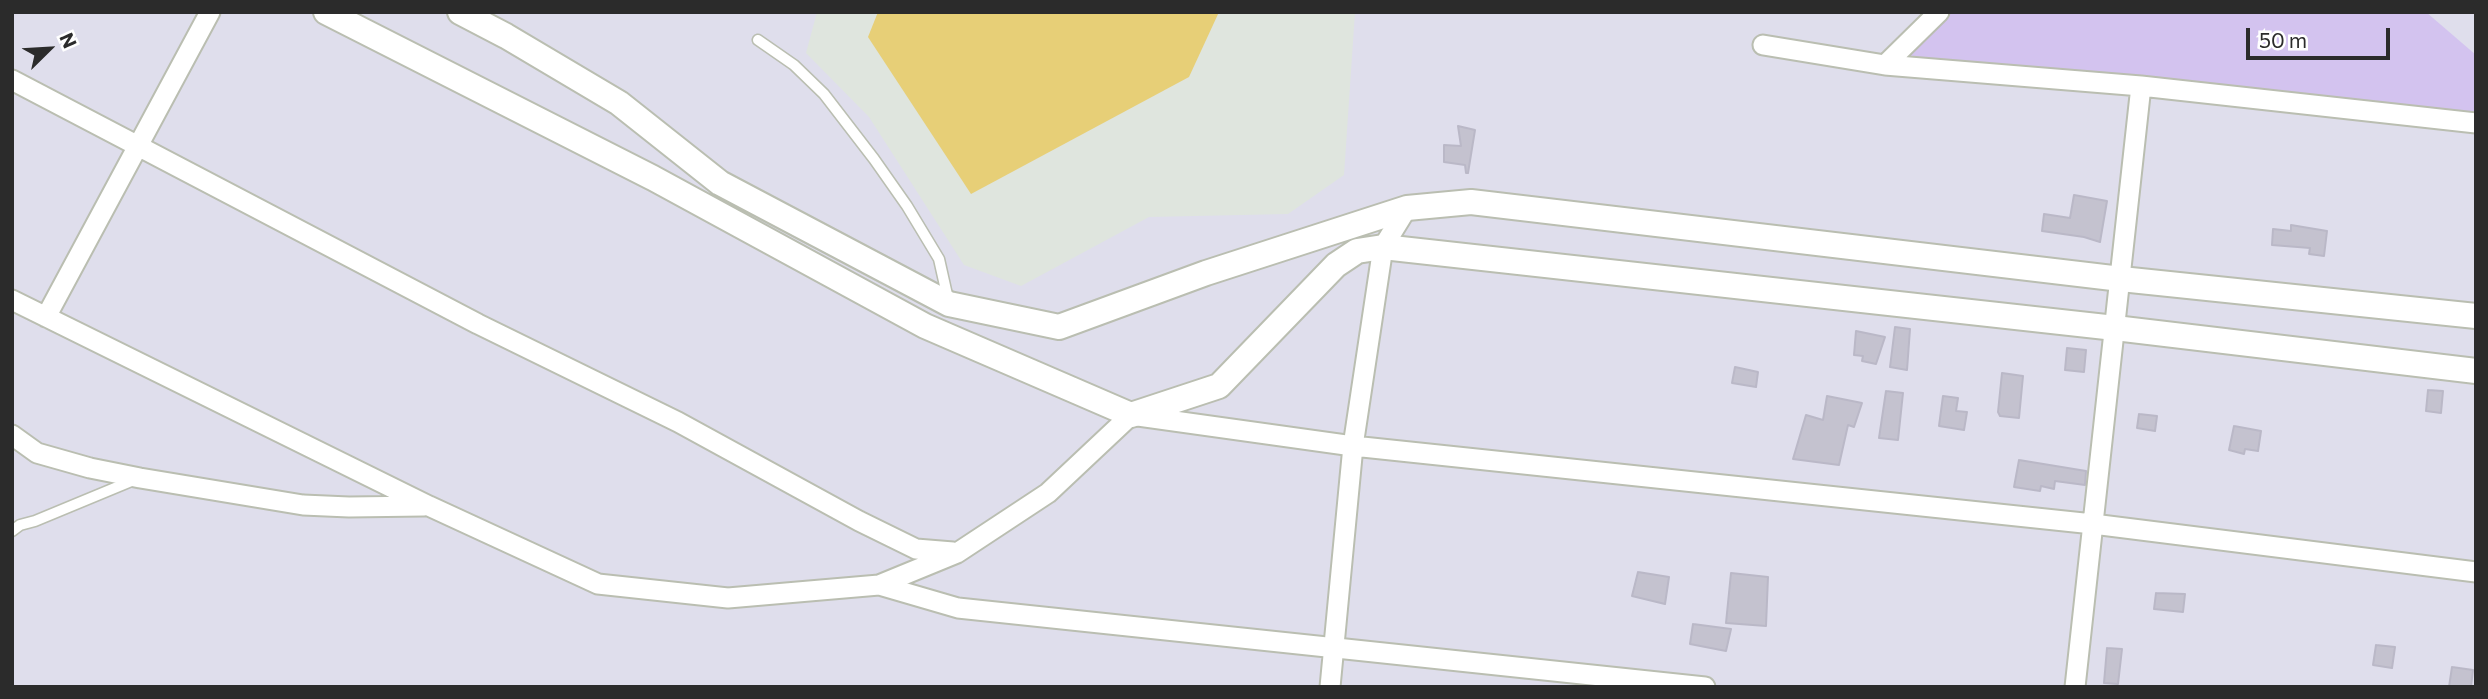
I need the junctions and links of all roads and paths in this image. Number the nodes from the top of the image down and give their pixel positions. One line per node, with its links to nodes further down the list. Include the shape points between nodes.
1 (210, 12): 11 (street)
2 (326, 12): 21 (street, via 653,178 925,326)
3 (460, 12): 16 (street, via 619,103 720,183)
4 (1939, 12): 7 (street)
5 (758, 40): 16 (lane, via 824,94 874,159 939,259)
6 (1763, 45): 7 (street)
7 (1885, 65): 9 (street)
8 (12, 80): 11 (street)
9 (2141, 86): 10 (street); 14 (street)
10 (2476, 123)
11 (140, 145): 18 (street); 28 (street, via 905,544)
12 (1407, 208): 13 (street); 14 (street, via 1471,202); 16 (street, via 1206,273 1059,327)
13 (1383, 247): 19 (street); 21 (street, via 1357,251 1336,265 1219,386); 23 (street)
14 (2121, 279): 17 (street); 19 (street)
15 (12, 300): 18 (street)
16 (949, 304)
17 (2476, 316)
18 (46, 317): 25 (street)
19 (2115, 328): 20 (street); 26 (street)
20 (2476, 371)
21 (1131, 415): 23 (street); 28 (street, via 1048,494)
22 (12, 435): 24 (street, via 37,453)
23 (1353, 446): 26 (street); 31 (street)
24 (140, 478): 25 (street, via 303,505); 27 (lane)
25 (429, 506): 30 (street, via 598,584 728,598)
26 (2093, 524): 29 (street); 34 (street)
27 (12, 531)
28 (957, 553): 30 (street)
29 (2476, 572)
30 (879, 585): 31 (street, via 958,608)
31 (1333, 646): 32 (street); 33 (street)
32 (1330, 687)
33 (1704, 687)
34 (2075, 687)

